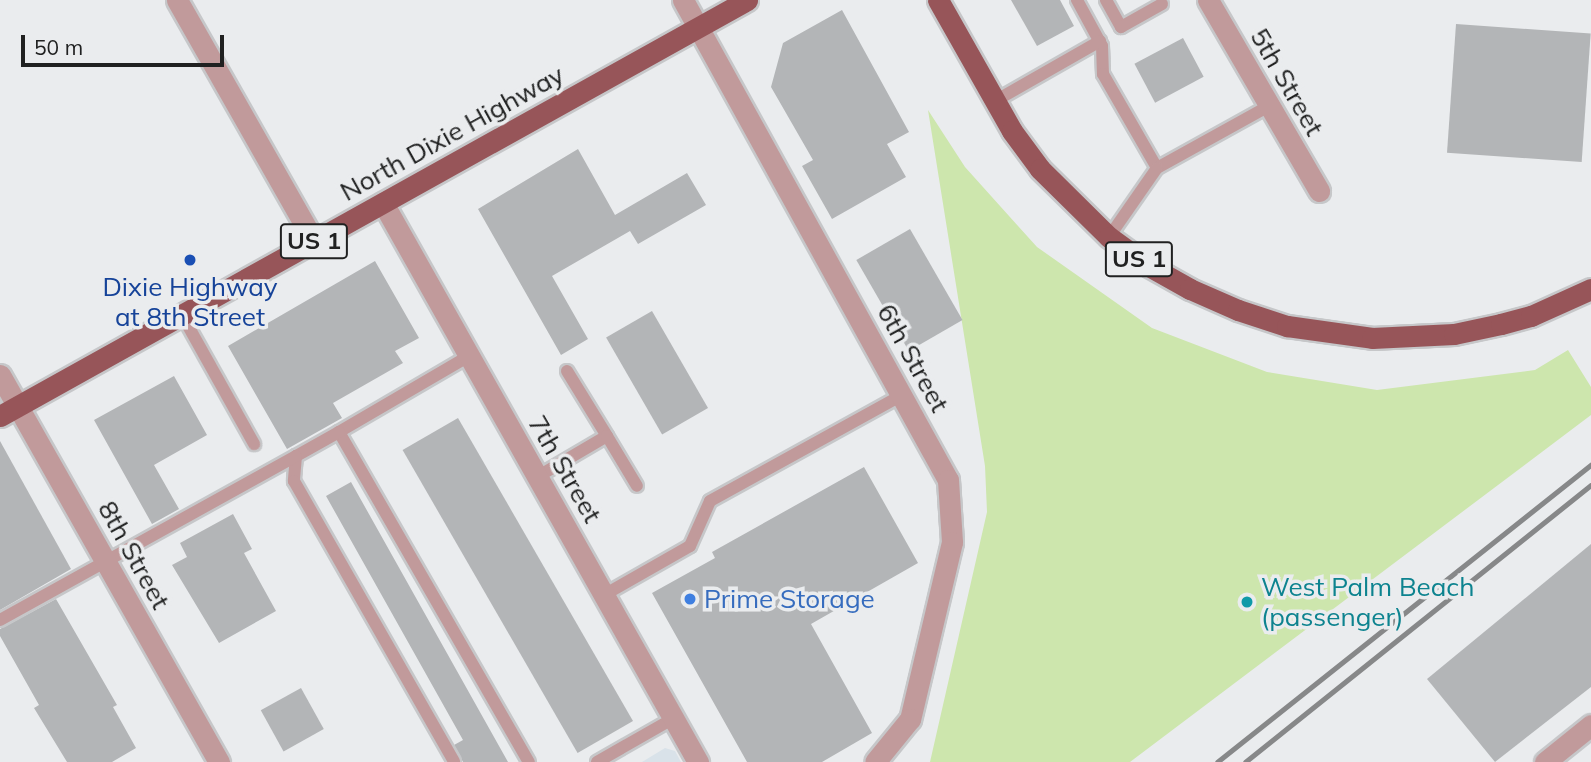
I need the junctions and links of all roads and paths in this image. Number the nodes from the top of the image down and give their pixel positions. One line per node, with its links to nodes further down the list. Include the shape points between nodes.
1 (177, 0): 17 (street)
2 (683, 0): 9 (street, 6th Street)
3 (747, 0): 9 (main road, North Dixie Highway / US 1)
4 (938, 0): 11 (main road, US 1)
5 (1077, 0): 10 (lane)
6 (1106, 0): 8 (lane, via 1121,27)
7 (1208, 0): 12 (street, 5th Street)
8 (1162, 4)
9 (699, 27): 15 (main road, North Dixie Highway / US 1); 23 (street, 6th Street)
10 (1100, 41): 11 (lane); 13 (lane, via 1103,74)
11 (995, 101): 16 (main road, US 1, via 1040,169)
12 (1269, 106): 13 (lane); 14 (street, 5th Street)
13 (1157, 168): 16 (lane)
14 (1319, 191)
15 (383, 203): 17 (main road, North Dixie Highway / US 1); 20 (street, 7th Street)
16 (1109, 237): 18 (main road, US 1, via 1149,266 1238,310 1287,326 1372,338 1454,334 1531,316)
17 (314, 242): 19 (main road, North Dixie Highway / US 1)
18 (1591, 289)
19 (182, 315): 24 (main road, North Dixie Highway / US 1); 27 (lane)
20 (469, 356): 25 (lane); 29 (street, 7th Street)
21 (567, 371): 26 (lane)
22 (0, 375): 24 (street, 8th Street)
23 (901, 395): 32 (lane, via 710,501 690,546); 41 (street, 6th Street, via 948,480 952,542 910,719)
24 (9, 411): 31 (street, 8th Street)
25 (340, 432): 28 (lane); 38 (lane)
26 (607, 436): 29 (lane); 30 (lane)
27 (254, 444)
28 (296, 456): 31 (lane); 37 (lane, via 294,481)
29 (537, 477): 32 (street, 7th Street)
30 (638, 486)
31 (105, 561): 33 (lane); 36 (street, 8th Street)
32 (604, 594): 34 (street, 7th Street)
33 (0, 620)
34 (674, 718): 39 (lane); 40 (street, 7th Street)
35 (1591, 725): 42 (street)
36 (219, 762)
37 (454, 762)
38 (529, 762)
39 (597, 762)
40 (698, 762)
41 (875, 762)
42 (1545, 762)

